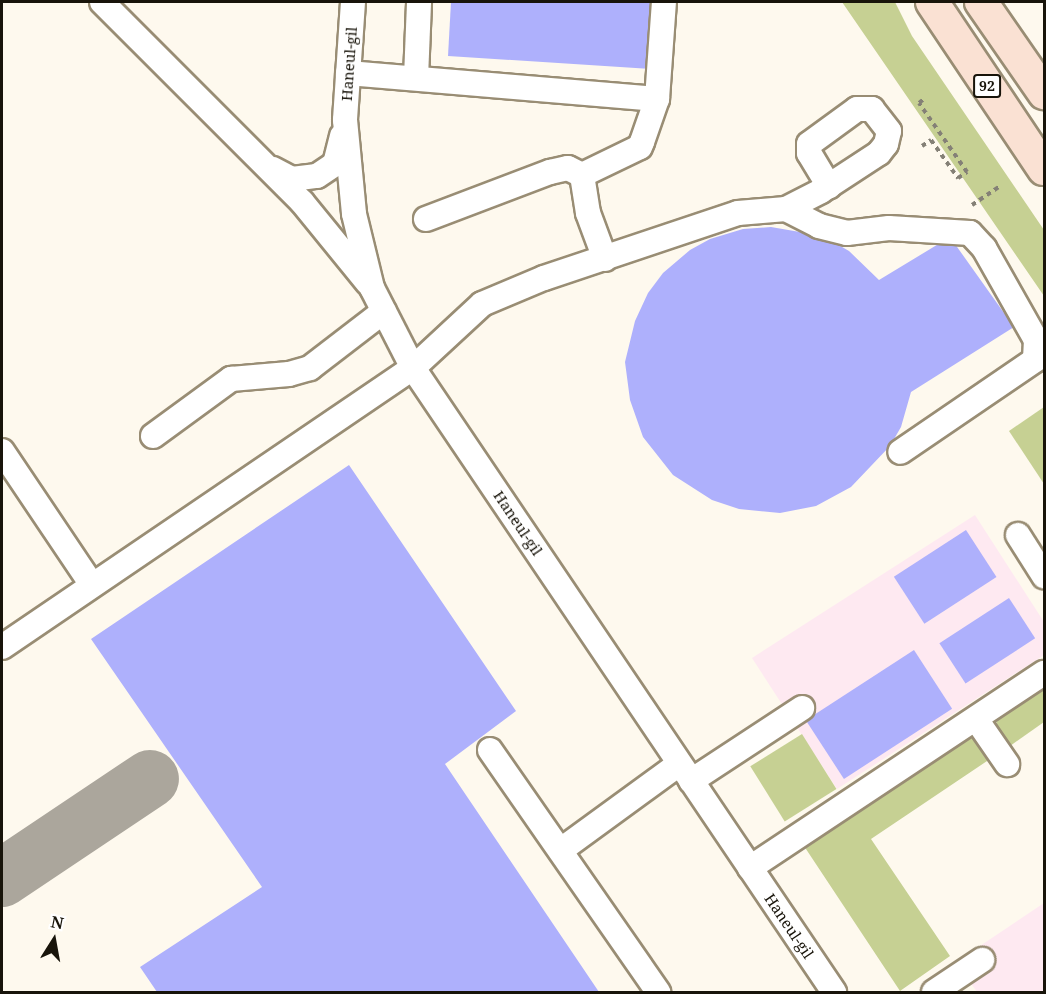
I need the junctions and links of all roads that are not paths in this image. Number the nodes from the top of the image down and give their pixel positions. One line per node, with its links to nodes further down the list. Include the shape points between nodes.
1 (102, 2): 12 (lane)
2 (354, 2): 7 (lane, Haneul-gil)
3 (419, 2): 8 (lane)
4 (664, 2): 10 (lane)
5 (932, 2): 13 (main road, 92)
6 (981, 2): 9 (main road)
7 (348, 73): 8 (lane); 11 (lane, Haneul-gil)
8 (416, 78): 10 (lane)
9 (1044, 93)
10 (657, 99): 14 (lane, via 640,147)
11 (345, 120): 12 (lane, via 335,164 317,176 292,179); 19 (lane, Haneul-gil, via 354,214)
12 (263, 163): 19 (lane, via 302,202)
13 (1044, 169)
14 (582, 175): 17 (lane, via 568,168 549,172); 18 (lane, via 588,213)
15 (829, 186): 16 (lane)
16 (786, 209): 18 (lane, via 738,213); 24 (lane, via 819,226 847,233 898,228 970,233 984,248 1036,340 1035,360)
17 (426, 219)
18 (605, 259): 21 (lane, via 482,304)
19 (372, 288): 20 (lane, Haneul-gil)
20 (384, 311): 21 (lane, Haneul-gil); 22 (lane, via 310,368 231,380)
21 (413, 368): 27 (lane); 34 (lane, Haneul-gil)
22 (153, 436)
23 (2, 451): 27 (lane)
24 (900, 452)
25 (1018, 535): 26 (lane)
26 (1044, 576)
27 (92, 585): 28 (lane)
28 (2, 647)
29 (1044, 673): 31 (lane)
30 (802, 708): 34 (lane)
31 (976, 718): 33 (lane); 36 (lane)
32 (490, 750): 35 (lane)
33 (1007, 764)
34 (685, 772): 35 (lane); 36 (lane, Haneul-gil)
35 (561, 850): 38 (lane)
36 (750, 868): 39 (lane, Haneul-gil)
37 (982, 960): 40 (lane)
38 (658, 993)
39 (834, 993)
40 (934, 993)

